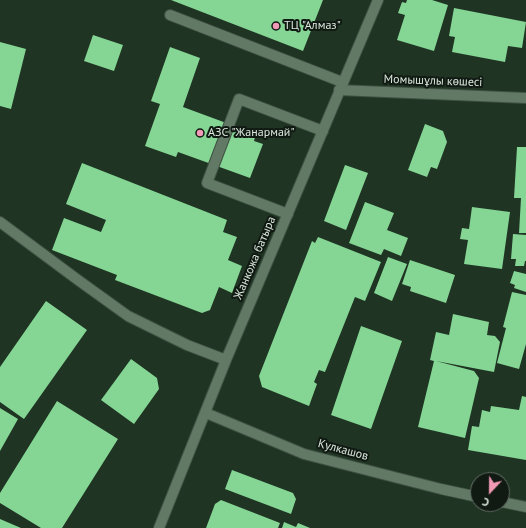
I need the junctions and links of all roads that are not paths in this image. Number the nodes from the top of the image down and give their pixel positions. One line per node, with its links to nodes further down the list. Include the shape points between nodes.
1 (378, 0): 3 (street, Жанкожа батыра)
2 (170, 15): 3 (street, Момышұлы көшесі)
3 (341, 86): 4 (street, Момышұлы көшесі); 5 (street, Жанкожа батыра)
4 (526, 98)
5 (323, 131): 6 (street, Жанкожа батыра); 6 (street, via 239,99 207,183)
6 (288, 214): 8 (street, Жанкожа батыра)
7 (0, 222): 8 (street, via 128,316 187,345)
8 (226, 360): 9 (street, Жанкожа батыра)
9 (206, 413): 10 (street, Кулкашов, via 304,454); 13 (street, Жанкожа батыра)
10 (470, 495)
11 (510, 504): 12 (street)
12 (526, 507)
13 (159, 528)

